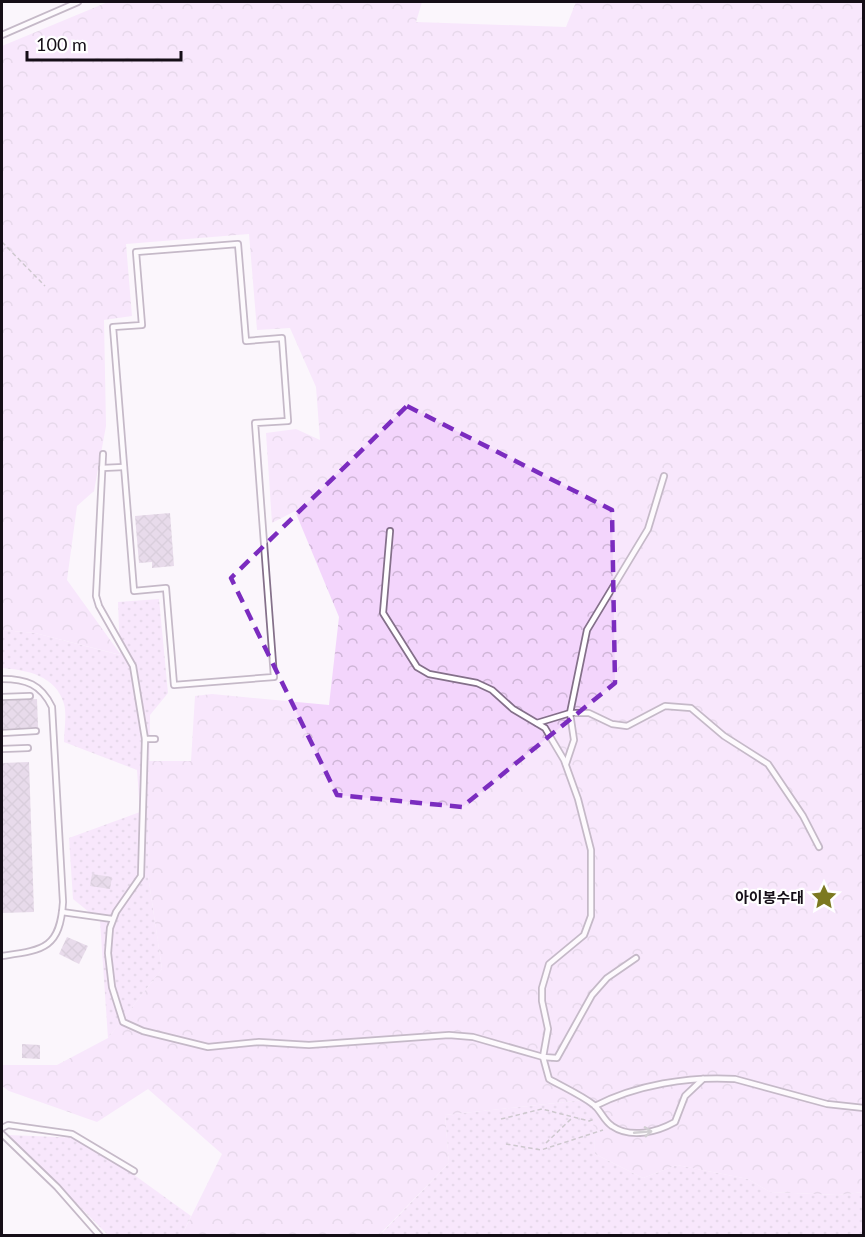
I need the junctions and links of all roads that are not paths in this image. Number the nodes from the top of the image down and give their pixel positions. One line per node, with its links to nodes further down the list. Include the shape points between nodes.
1 (78, 2): 2 (lane)
2 (2, 35)
3 (103, 454): 5 (lane)
4 (124, 467): 4 (lane, via 113,327 142,325 136,252 238,244 246,341 282,338 288,421 255,423 274,677 174,685 166,588 134,591); 5 (lane)
5 (102, 468): 15 (lane, via 96,596 133,666)
6 (664, 476): 11 (lane, via 648,529 587,630)
7 (390, 531): 12 (lane, via 383,613 417,667 429,674 477,683 492,690)
8 (2, 678): 21 (lane, via 31,682 41,689 52,707)
9 (30, 696): 10 (lane)
10 (2, 697)
11 (572, 713): 12 (lane); 19 (lane, via 574,740); 20 (lane, via 589,713 627,726 665,706 691,708 768,764)
12 (537, 723): 19 (lane, via 545,728)
13 (36, 731): 14 (lane)
14 (2, 733)
15 (145, 739): 16 (lane); 22 (lane, via 141,876)
16 (155, 739)
17 (28, 748): 18 (lane)
18 (2, 749)
19 (566, 764): 25 (lane, via 591,850 591,916 584,935 549,964 542,988 548,1029)
20 (819, 847)
21 (62, 912): 22 (lane); 23 (lane, via 49,945)
22 (112, 919): 25 (lane, via 108,953 117,1007 123,1022 143,1031 215,1048 259,1042 309,1045 449,1035 473,1037)
23 (2, 956)
24 (636, 958): 25 (lane, via 591,995 557,1058)
25 (543, 1057): 27 (lane, via 549,1079)
26 (703, 1078): 27 (lane, via 622,1094); 27 (lane, one-way to 26, via 612,1126 626,1132 662,1129 675,1122 685,1096); 28 (lane, via 735,1079 826,1104)
27 (595, 1106)
28 (864, 1108)
29 (2, 1128): 31 (lane, via 8,1125 66,1132)
30 (2, 1134): 32 (lane)
31 (134, 1171)
32 (99, 1234)

